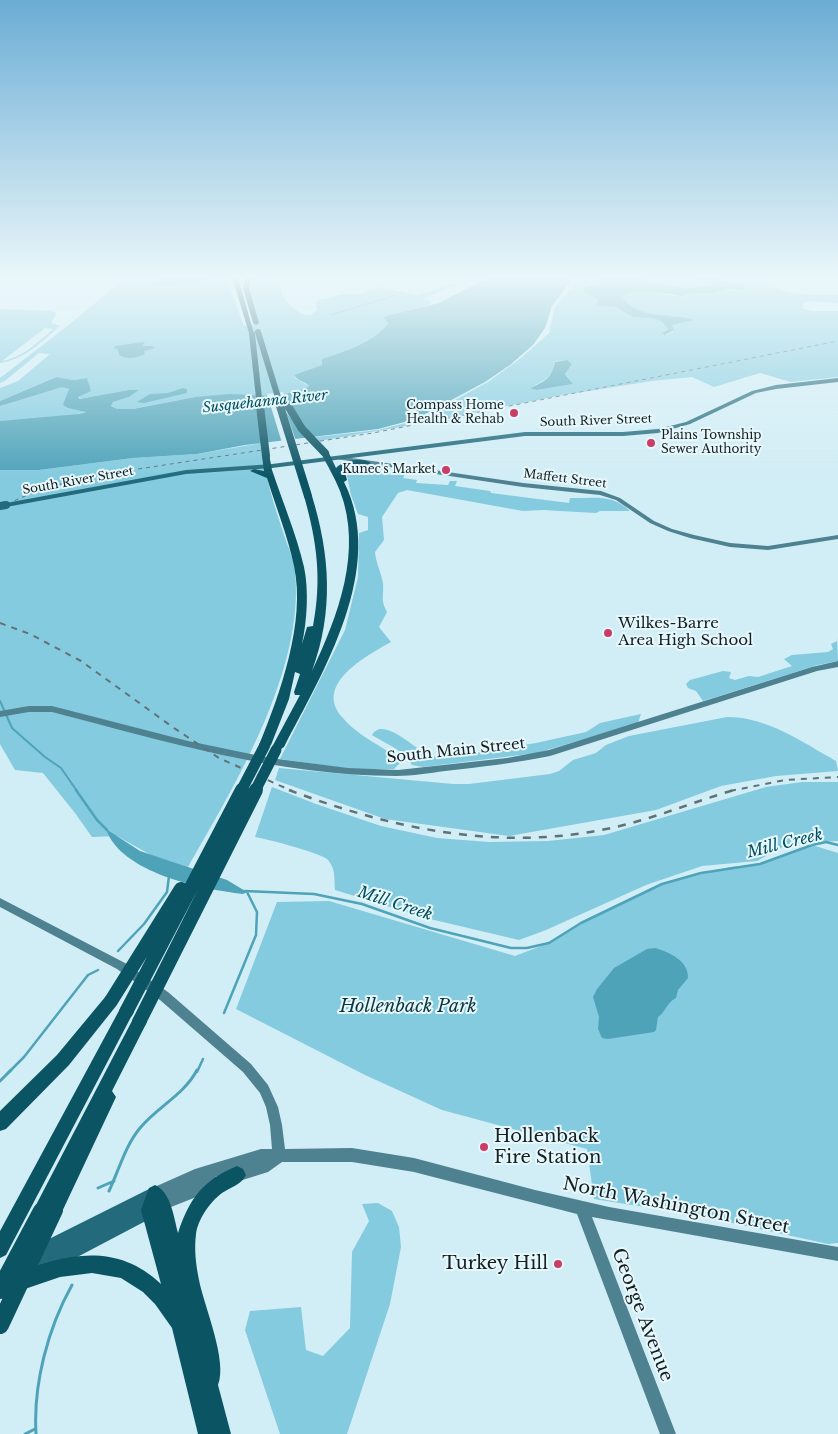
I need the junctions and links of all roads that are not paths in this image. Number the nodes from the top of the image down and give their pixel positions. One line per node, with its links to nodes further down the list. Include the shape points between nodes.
1 (256, 344): 9 (highway, bridge)
2 (259, 344): 12 (highway, bridge)
3 (260, 344): 4 (highway, bridge)
4 (272, 376): 7 (highway, bridge, via 302,429); 12 (highway, bridge)
5 (838, 380): 6 (main road, South River Street, via 754,392 688,423 658,430 623,434 525,434)
6 (436, 447): 7 (main road, South River Street); 7 (main road, South River Street)
7 (336, 459): 8 (main road, Maffett Street); 9 (main road, South River Street); 11 (highway, via 338,480)
8 (367, 463): 11 (highway, via 349,463 341,467); 14 (main road, Maffett Street, via 601,493 618,499 670,530 697,539 743,547 768,548)
9 (268, 466): 10 (highway); 10 (highway, via 264,473); 18 (highway, via 299,568 301,593 299,635)
10 (253, 469): 13 (main road, South River Street, via 159,477)
11 (344, 494): 18 (highway, via 354,543 345,605 333,640)
12 (304, 496): 18 (highway, via 318,532 323,568 322,604 313,655)
13 (0, 506)
14 (838, 538)
15 (838, 664): 16 (main road, South Main Street, via 550,753 408,772 299,766 180,742 52,709)
16 (12, 712): 17 (street)
17 (0, 714)
18 (273, 747): 19 (highway, bridge); 26 (highway, bridge, via 135,1030 106,1103)
19 (228, 814): 21 (highway, bridge, via 111,1001 63,1060); 27 (highway, bridge)
20 (0, 902): 22 (main road, via 121,966 164,996 247,1068 264,1089 272,1107)
21 (0, 1123)
22 (279, 1157): 23 (main road, via 263,1168); 24 (main road, North Washington Street, via 261,1156 195,1176); 25 (main road, North Washington Street, via 327,1154 383,1159)
23 (237, 1175): 24 (main road); 32 (highway, via 211,1191 199,1204 186,1233 186,1260 191,1286 211,1361)
24 (155, 1203): 29 (main road); 30 (highway); 32 (highway)
25 (582, 1208): 28 (main road, North Washington Street); 35 (street, George Avenue)
26 (48, 1211): 29 (highway, bridge); 31 (highway, bridge)
27 (0, 1249)
28 (838, 1254)
29 (3, 1284): 30 (highway, via 73,1265 114,1267 132,1273 152,1286 172,1308)
30 (181, 1324): 33 (highway)
31 (0, 1325)
32 (211, 1392): 34 (highway)
33 (208, 1434)
34 (221, 1434)
35 (668, 1434)

